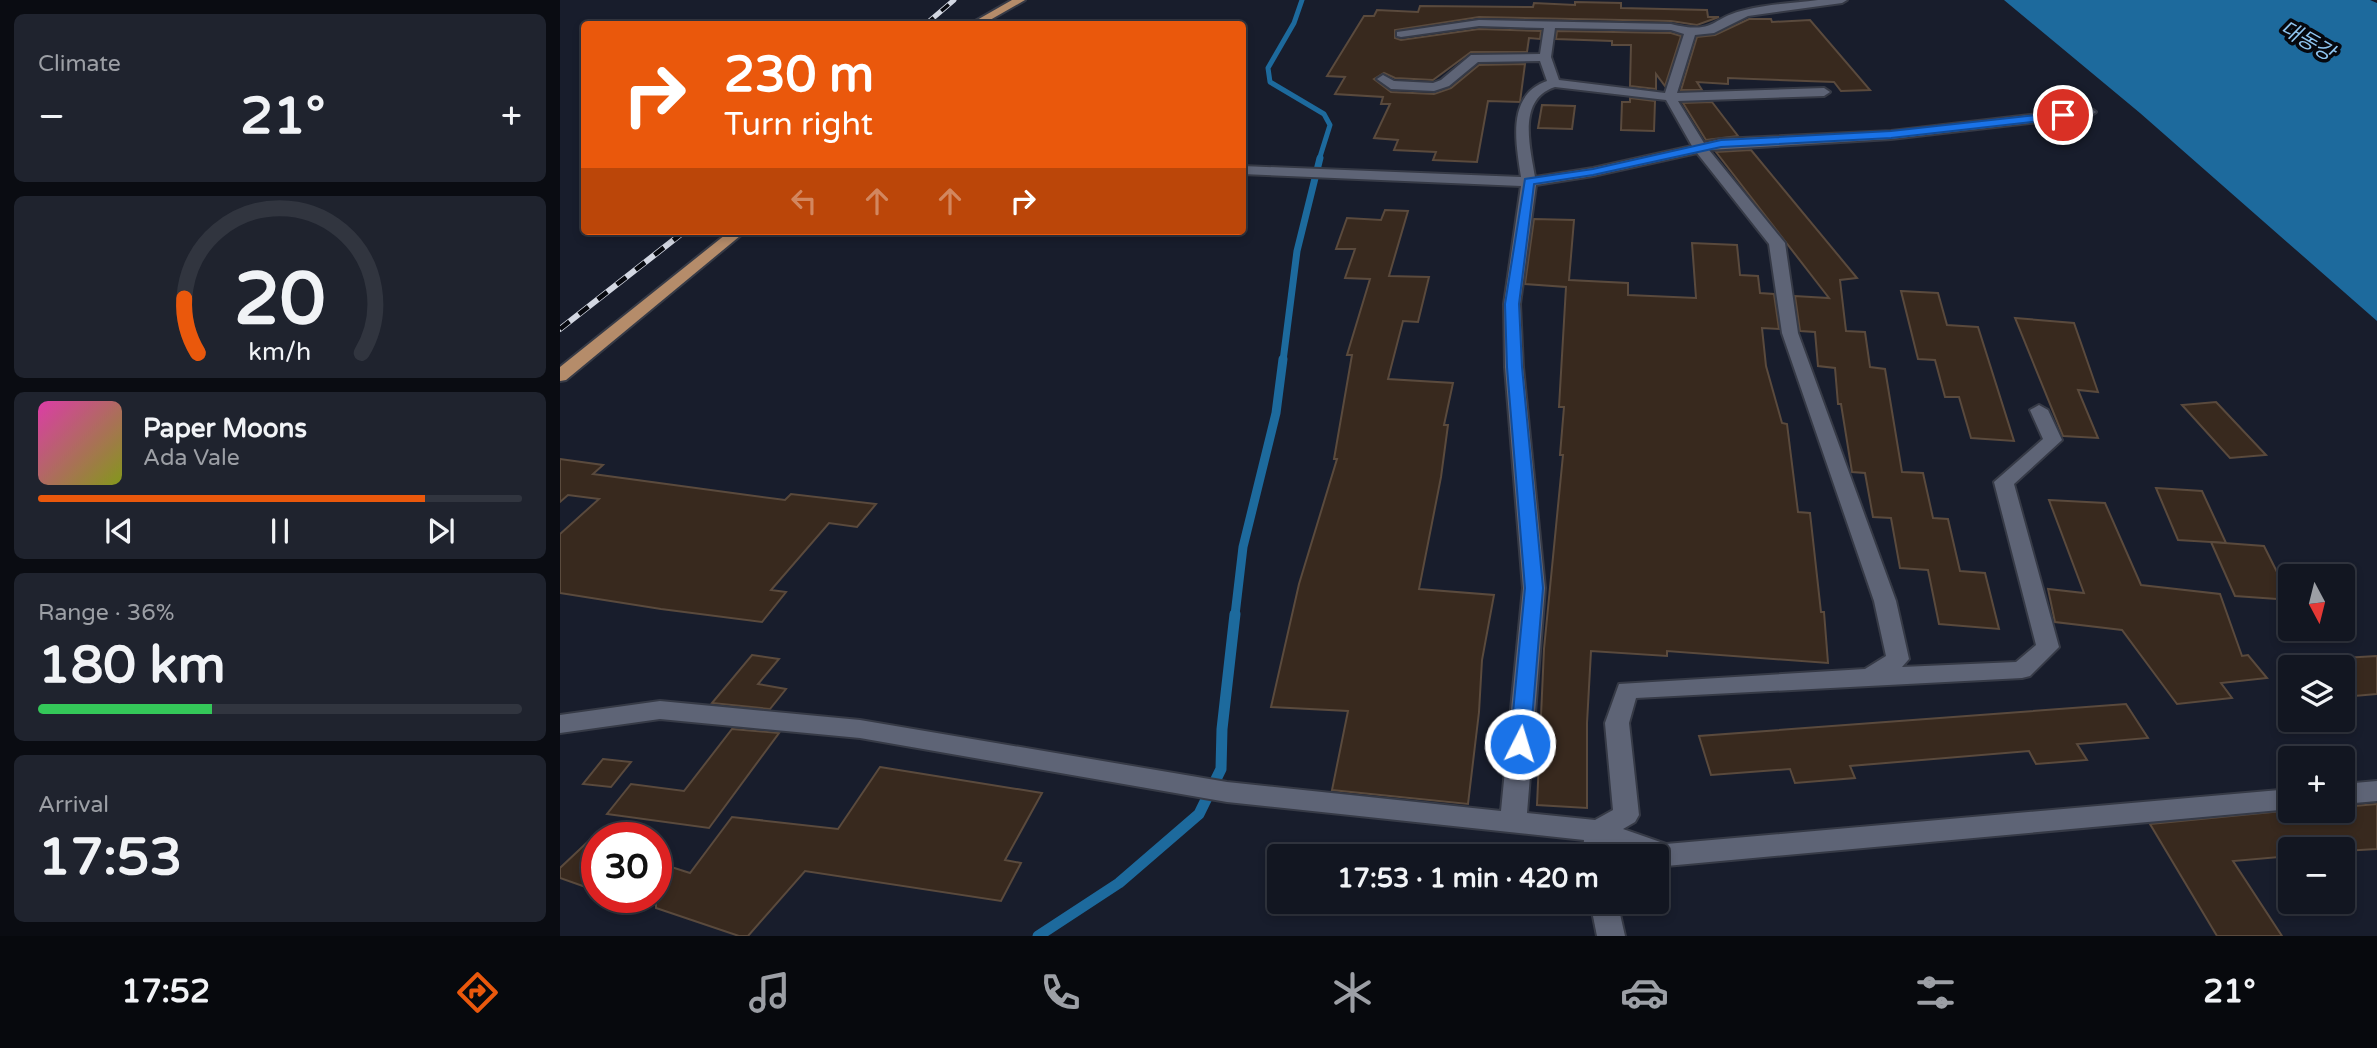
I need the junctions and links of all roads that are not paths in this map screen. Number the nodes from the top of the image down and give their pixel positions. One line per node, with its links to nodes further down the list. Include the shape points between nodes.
1 (1020, 0): 3 (main road)
2 (1842, 0): 5 (street, via 1745,13 1710,32)
3 (982, 21)
4 (1550, 25): 5 (street, via 1671,27); 6 (street, via 1479,23); 7 (street)
5 (1690, 32): 11 (street)
6 (1401, 34)
7 (1545, 57): 8 (street, via 1475,58 1434,87 1391,85); 9 (street)
8 (1382, 79)
9 (1554, 83): 11 (street); 15 (street, via 1539,88 1523,111 1522,142)
10 (1825, 92): 11 (street)
11 (1670, 97): 13 (street)
12 (2090, 112): 13 (street, via 1891,135)
13 (1700, 148): 15 (street); 19 (street, via 1777,243 1790,333 1885,601 1898,659)
14 (1246, 170): 15 (street)
15 (1529, 182): 24 (street, via 1512,304 1534,588)
16 (734, 235): 17 (main road)
17 (560, 376)
18 (2039, 410): 19 (street, via 2053,440 2004,482 2048,647 2022,670)
19 (1870, 677): 25 (street, via 1628,690 1617,723 1626,816)
20 (560, 724): 24 (street, via 660,710 860,729 1227,792)
21 (2377, 791): 22 (street)
22 (2355, 793)
23 (2278, 800): 25 (street, via 1666,855)
24 (1513, 822): 25 (street)
25 (1597, 843)
26 (1606, 914): 27 (street)
27 (1611, 936)

